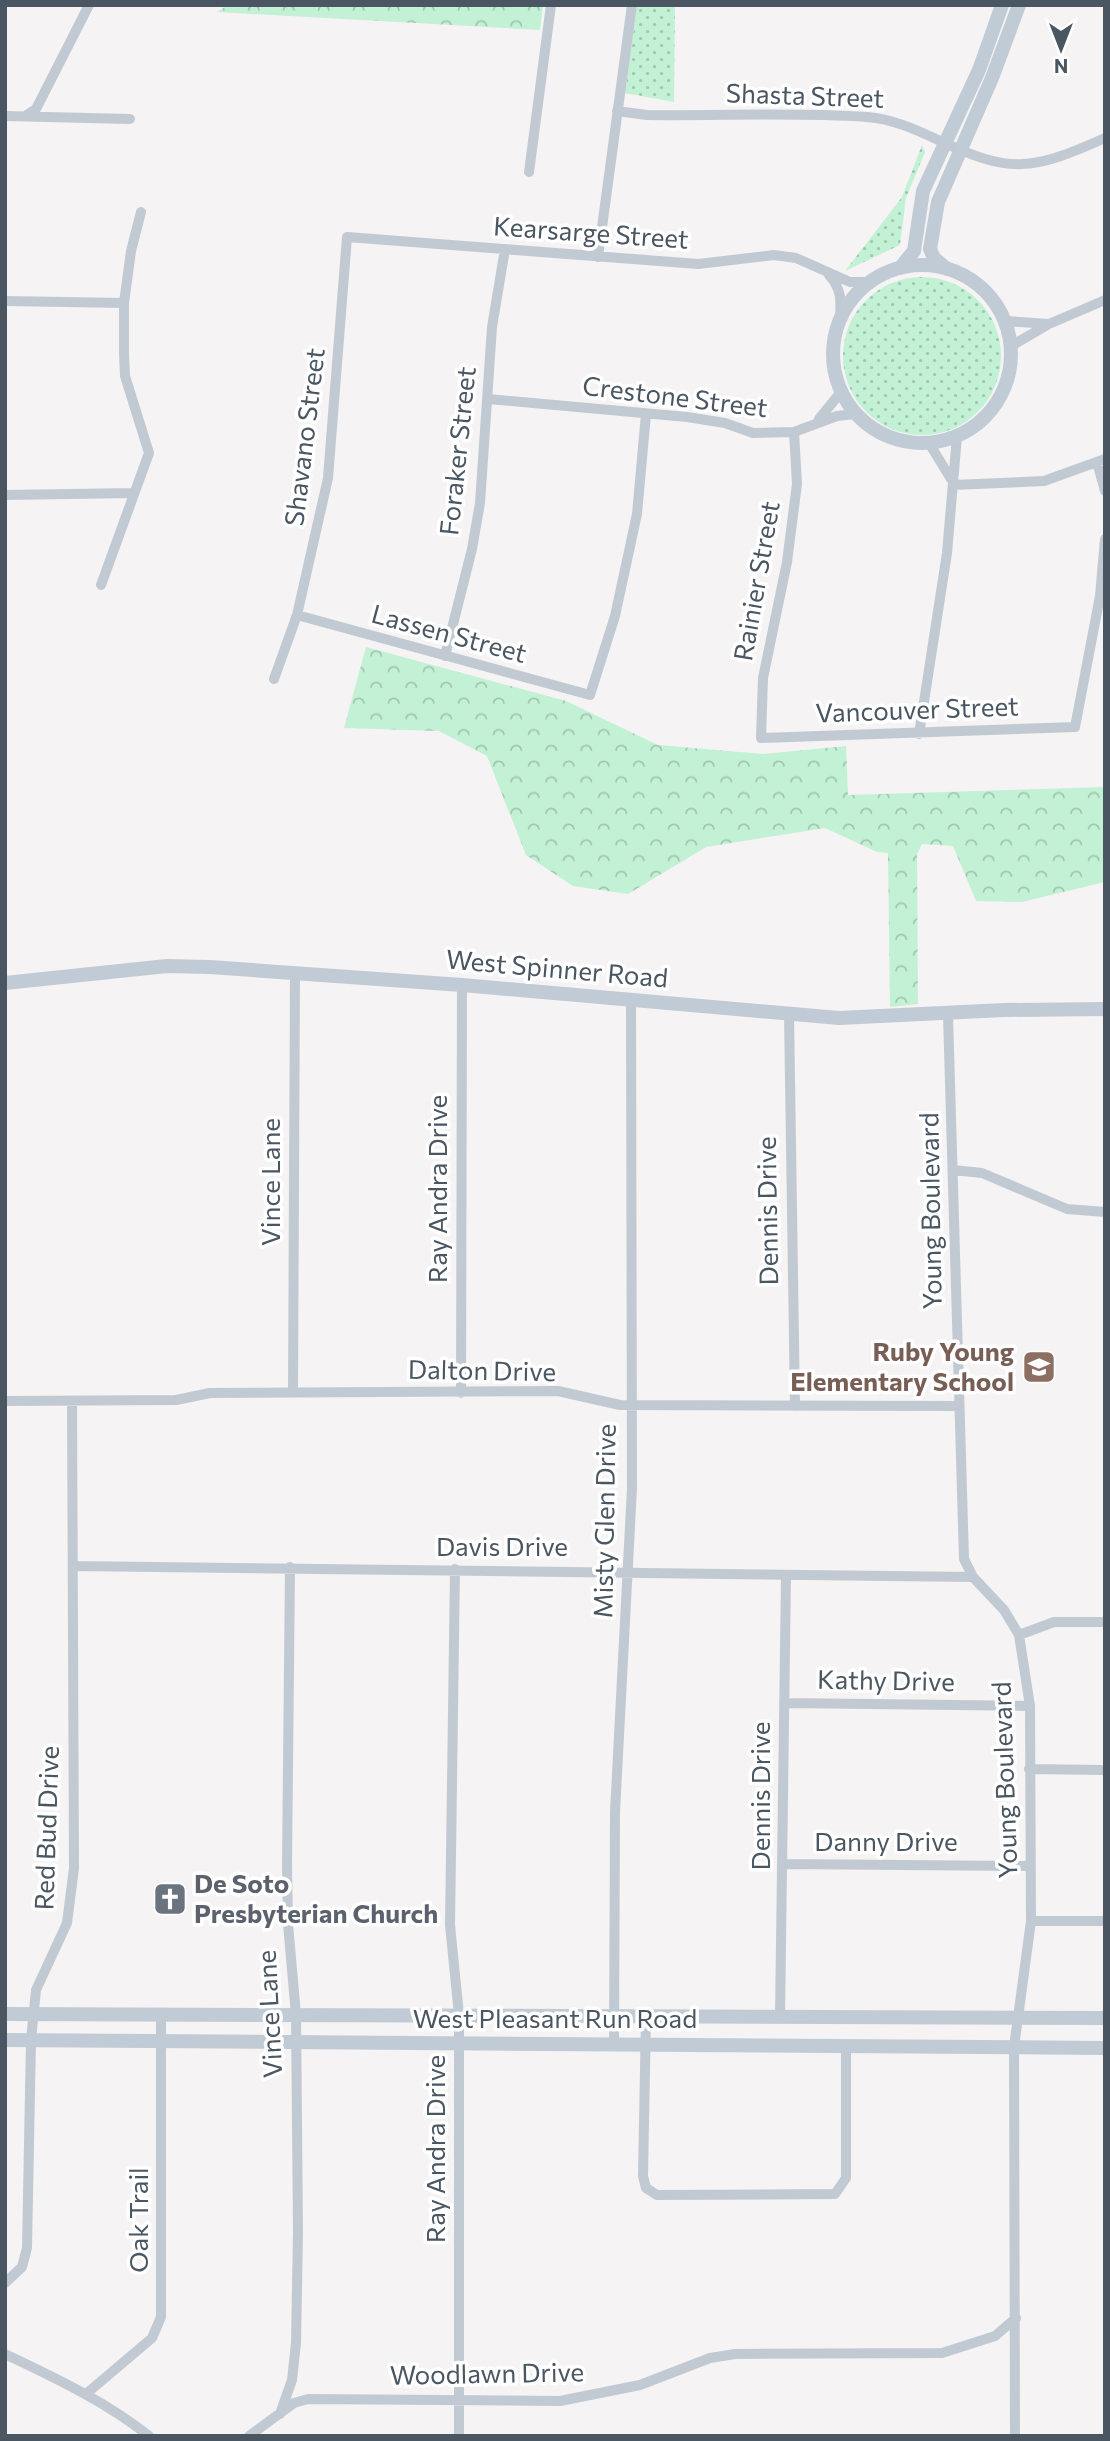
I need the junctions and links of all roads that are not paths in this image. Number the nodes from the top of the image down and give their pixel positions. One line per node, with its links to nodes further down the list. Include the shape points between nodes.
1 (89, 5): 10 (street, via 36,109)
2 (551, 5): 15 (street)
3 (632, 5): 8 (street)
4 (1003, 5): 6 (street)
5 (1019, 5): 7 (street)
6 (966, 97): 7 (street); 13 (street)
7 (981, 103): 14 (street)
8 (617, 111): 13 (street, Shasta Street, via 867,117 909,127); 19 (street)
9 (5, 116): 10 (street)
10 (27, 116): 11 (street)
11 (130, 119)
12 (1105, 138): 14 (street, Shasta Street, via 1063,157 1018,166)
13 (945, 144): 14 (street, Shasta Street); 20 (street, via 923,191 914,251)
14 (959, 150): 21 (street, via 938,202 930,239 934,258)
15 (529, 172)
16 (141, 212): 26 (street)
17 (347, 237): 18 (street, Kearsarge Street); 47 (street, Shavano Street, via 328,478)
18 (505, 249): 19 (street, Kearsarge Street); 32 (street, Foraker Street, via 492,327)
19 (598, 257): 22 (street, Kearsarge Street, via 698,264 774,255 796,258)
20 (900, 268): 21 (street); 23 (street)
21 (948, 270): 28 (street, via 982,289)
22 (827, 273): 23 (street, Kearsarge Street, via 850,282); 27 (street, via 839,287)
23 (870, 282): 27 (street)
24 (1105, 300): 29 (street)
25 (5, 301): 26 (street)
26 (124, 303): 42 (street, via 125,376 149,453)
27 (840, 319): 31 (street, via 834,368)
28 (1005, 321): 29 (street); 30 (street)
29 (1049, 324): 30 (street)
30 (1011, 346): 37 (street, via 1004,390 976,425)
31 (841, 392): 34 (street); 35 (street, Crestone Street)
32 (488, 399): 33 (street, Crestone Street); 48 (street, Foraker Street, via 478,514)
33 (646, 414): 36 (street, Crestone Street, via 725,423 753,433); 48 (street, Lassen Street, via 637,514 615,616 590,695)
34 (856, 414): 35 (street, Crestone Street); 38 (street, via 889,437)
35 (814, 423): 36 (street, Crestone Street)
36 (794, 432): 51 (street, Rainier Street, via 797,484 787,562 763,678)
37 (957, 436): 38 (street); 40 (street)
38 (929, 443): 40 (street)
39 (1101, 460): 40 (street, via 1044,481); 41 (street)
40 (953, 485): 50 (street)
41 (1105, 491)
42 (134, 493): 43 (street); 45 (street)
43 (5, 495)
44 (1105, 539): 46 (street)
45 (101, 585)
46 (1102, 596): 50 (street, Vancouver Street, via 1075,727)
47 (297, 615): 48 (street, Lassen Street); 49 (street, Shavano Street)
48 (445, 656)
49 (274, 678)
50 (919, 734): 51 (street, Vancouver Street)
51 (761, 738)
52 (295, 972): 53 (street, West Spinner Road, via 167,966); 54 (street, West Spinner Road); 61 (street, Vince Lane)
53 (5, 983)
54 (462, 985): 55 (street, West Spinner Road); 62 (street, Ray Andra Drive)
55 (631, 1000): 57 (street, West Spinner Road); 65 (street, Misty Glen Drive)
56 (1105, 1009): 58 (street, West Spinner Road)
57 (789, 1014): 58 (street, West Spinner Road, via 839,1018); 66 (street, Dennis Drive)
58 (948, 1015): 59 (street, Young Boulevard)
59 (953, 1170): 60 (street, via 982,1172 1067,1209); 67 (street, Young Boulevard)
60 (1105, 1212)
61 (293, 1392): 62 (street, Dalton Drive); 64 (street, Dalton Drive)
62 (461, 1393): 65 (street, Dalton Drive, via 558,1391 592,1402)
63 (5, 1401): 64 (street, Dalton Drive)
64 (72, 1402): 68 (street, Red Bud Drive)
65 (631, 1405): 66 (street, Dalton Drive); 71 (street, Misty Glen Drive)
66 (795, 1406): 67 (street, Dalton Drive)
67 (957, 1406): 73 (street, Young Boulevard, via 962,1545)
68 (73, 1566): 69 (street, Davis Drive); 85 (street, Red Bud Drive, via 74,1868 67,1923 36,1990)
69 (290, 1567): 70 (street, Davis Drive); 87 (street, Vince Lane, via 288,1877)
70 (455, 1569): 71 (street, Davis Drive); 88 (street, Ray Andra Drive, via 450,1925)
71 (628, 1572): 72 (street, Davis Drive); 89 (street, Misty Glen Drive, via 615,1812)
72 (786, 1575): 73 (street, Davis Drive); 76 (street, Dennis Drive)
73 (973, 1577): 75 (street, Young Boulevard, via 1004,1610)
74 (1105, 1622): 75 (street, via 1054,1622)
75 (1019, 1635): 77 (street, Young Boulevard)
76 (784, 1703): 77 (street, Kathy Drive); 80 (street, Dennis Drive)
77 (1030, 1706): 78 (street, Young Boulevard)
78 (1029, 1769): 79 (street); 81 (street, Young Boulevard)
79 (1105, 1770)
80 (784, 1864): 81 (street, Danny Drive); 91 (street, Dennis Drive)
81 (1030, 1866): 82 (street, Young Boulevard)
82 (1031, 1921): 83 (street); 92 (street, Young Boulevard)
83 (1105, 1921)
84 (5, 2014): 85 (street, West Pleasant Run Road)
85 (33, 2014): 86 (street, West Pleasant Run Road); 95 (street, Red Bud Drive)
86 (161, 2014): 87 (street, West Pleasant Run Road); 96 (street, Oak Trail)
87 (296, 2015): 88 (street, West Pleasant Run Road); 97 (street, Vince Lane)
88 (458, 2015): 89 (street, West Pleasant Run Road); 98 (street, Ray Andra Drive)
89 (614, 2016): 90 (street, West Pleasant Run Road); 99 (street, Misty Glen Drive)
90 (646, 2016): 91 (street, West Pleasant Run Road); 100 (street)
91 (780, 2016): 92 (street, West Pleasant Run Road)
92 (1019, 2017): 93 (street, West Pleasant Run Road); 102 (street, Young Boulevard)
93 (1105, 2018)
94 (5, 2040): 95 (street, West Pleasant Run Road)
95 (31, 2040): 96 (street, West Pleasant Run Road); 104 (street, Red Bud Drive, via 27,2248 22,2267)
96 (161, 2041): 97 (street, West Pleasant Run Road); 107 (street, Oak Trail, via 161,2317 152,2339)
97 (296, 2042): 98 (street, West Pleasant Run Road); 109 (street, Vince Lane, via 296,2343 292,2380)
98 (458, 2043): 99 (street, West Pleasant Run Road); 108 (street, Ray Andra Drive)
99 (614, 2044): 100 (street, West Pleasant Run Road)
100 (645, 2045): 101 (street, West Pleasant Run Road); 101 (street, via 646,2189 657,2195 821,2197 835,2194 846,2178)
101 (846, 2046): 102 (street, West Pleasant Run Road)
102 (1014, 2047): 103 (street, West Pleasant Run Road); 105 (street, Young Boulevard)
103 (1105, 2048)
104 (5, 2283)
105 (1016, 2318): 108 (street, Woodlawn Drive, via 995,2336 942,2353 735,2354 580,2399); 113 (street, Young Boulevard)
106 (5, 2354): 107 (street)
107 (86, 2394): 110 (street)
108 (458, 2400): 109 (street, Woodlawn Drive, via 308,2399); 112 (street, Ray Andra Drive)
109 (280, 2414): 111 (street, Woodlawn Drive)
110 (149, 2436)
111 (249, 2436)
112 (458, 2436)
113 (1015, 2436)

